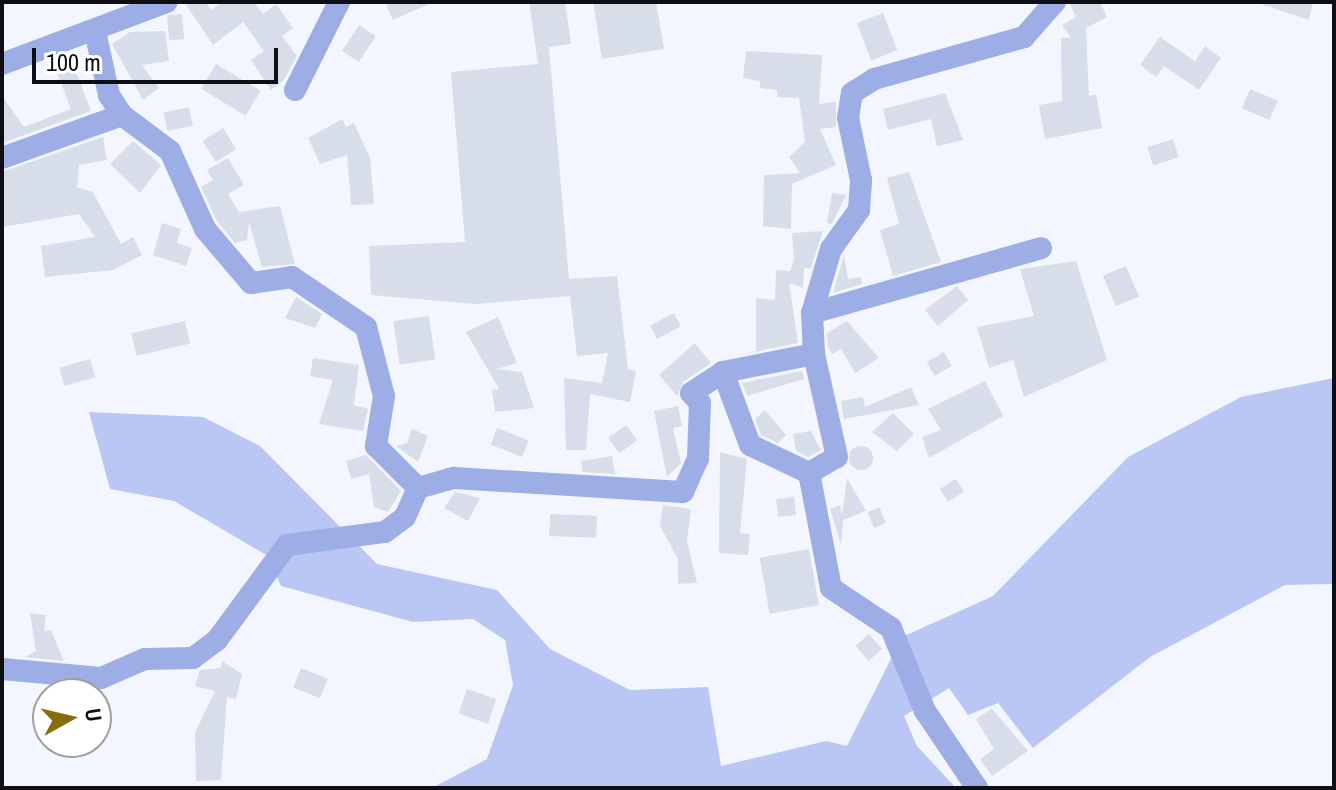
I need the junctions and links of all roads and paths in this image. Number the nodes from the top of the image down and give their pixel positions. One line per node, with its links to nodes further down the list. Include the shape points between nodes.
1 (167, 2): 4 (street)
2 (339, 2): 6 (street)
3 (1055, 2): 10 (street, via 1024,37 874,79 852,93 848,118 861,180 859,210 831,249)
4 (95, 31): 5 (street); 7 (street, via 109,95)
5 (2, 64)
6 (295, 90)
7 (122, 115): 8 (street); 14 (street, via 170,151 205,229 251,283 292,277 366,327 384,396 376,446)
8 (2, 158)
9 (1041, 248): 10 (street)
10 (812, 313): 11 (street)
11 (814, 354): 12 (street); 13 (street, via 837,457)
12 (723, 372): 13 (street, via 750,445); 14 (street, via 691,393 700,403 698,459 683,492 454,478)
13 (809, 473): 16 (street, via 831,588 891,628 925,711)
14 (418, 488): 15 (street, via 405,517 385,532 287,545 217,640 193,658 145,659 101,678)
15 (2, 669)
16 (977, 788)

